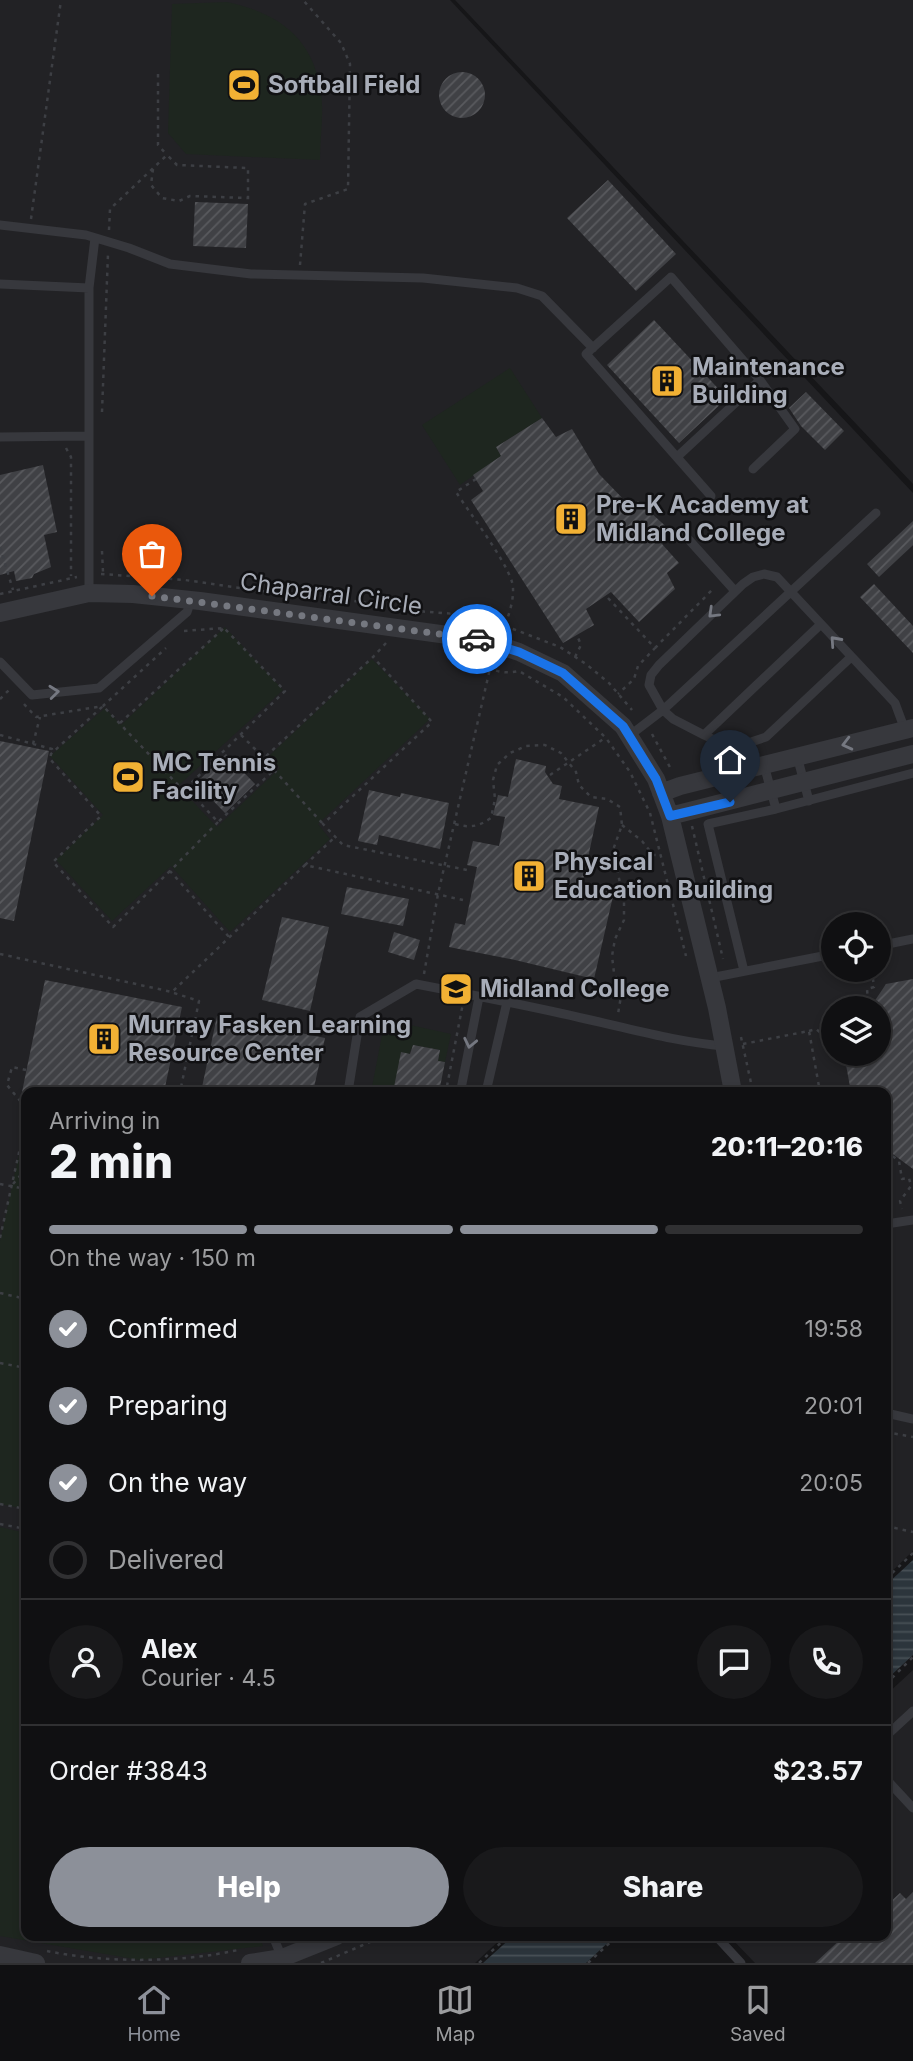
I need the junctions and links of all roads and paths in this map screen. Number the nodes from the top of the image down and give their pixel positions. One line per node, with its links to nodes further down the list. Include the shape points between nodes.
1 (61, 0): 9 (path)
2 (303, 0): 12 (path, via 341,43 350,64 348,189 305,204)
3 (158, 74): 4 (path, via 158,145)
4 (166, 155): 5 (path); 6 (path, via 177,165 248,168)
5 (153, 169): 6 (path, via 151,185 162,198); 11 (path, via 110,209)
6 (248, 198): 7 (path)
7 (248, 204)
8 (0, 225): 9 (lane)
9 (30, 228): 10 (lane)
10 (95, 238): 11 (lane); 14 (lane)
11 (108, 242): 12 (lane, via 170,264); 17 (path)
12 (299, 275): 15 (lane, via 423,278 517,288 542,296)
13 (0, 285): 14 (lane)
14 (89, 288): 18 (lane)
15 (593, 348): 16 (lane, via 671,277); 21 (lane, via 586,354)
16 (761, 380): 21 (lane); 22 (lane, via 794,429)
17 (103, 413)
18 (89, 436): 19 (lane); 31 (lane)
19 (0, 437)
20 (60, 446): 30 (path, via 68,449 71,457)
21 (677, 457): 24 (lane)
22 (753, 469)
23 (476, 479): 42 (path, via 456,492 513,585)
24 (711, 496)
25 (876, 513): 35 (lane)
26 (681, 531): 34 (lane)
27 (102, 542): 29 (path)
28 (0, 547): 33 (path)
29 (103, 574): 31 (path); 31 (path); 39 (path, via 186,580)
30 (71, 577): 31 (path); 31 (path); 33 (path)
31 (89, 589): 38 (street, Chaparral Circle); 40 (street, Chaparral Circle)
32 (713, 589): 50 (path)
33 (13, 590): 36 (path)
34 (735, 591): 35 (lane, via 764,574 777,578); 62 (lane, one-way to 62, via 651,675 649,685)
35 (792, 592): 41 (lane); 62 (lane)
36 (0, 594)
37 (608, 598): 50 (path)
38 (191, 600): 43 (street, Chaparral Circle); 55 (lane, one-way to 38, via 32,695 99,688 187,612)
39 (398, 608): 42 (path, via 468,615); 43 (path)
40 (0, 613)
41 (821, 624): 54 (lane, one-way to 41); 70 (lane)
42 (505, 626): 48 (path); 53 (path)
43 (393, 627): 48 (street, Chaparral Circle)
44 (223, 628): 47 (path, via 185,630); 64 (path); 69 (path, via 285,691)
45 (577, 635): 53 (path, via 581,645)
46 (376, 638): 52 (path, via 389,640)
47 (176, 639)
48 (496, 644): 56 (path); 67 (street, Chaparral Circle, via 563,673)
49 (167, 647): 61 (path)
50 (655, 649): 58 (path)
51 (459, 650): 56 (path)
52 (373, 657): 76 (path); 92 (path, via 432,722)
53 (575, 657): 58 (path)
54 (850, 658): 66 (lane, via 895,703); 70 (lane, via 766,737 736,747)
55 (0, 662)
56 (489, 669): 71 (path, via 507,674 519,671 563,697); 93 (path)
57 (5, 684): 59 (path, via 10,689)
58 (618, 694): 65 (path)
59 (0, 699)
60 (19, 699): 63 (path)
61 (103, 706): 63 (path); 73 (path); 84 (path, via 181,788)
62 (663, 709): 65 (lane); 70 (lane)
63 (40, 717): 72 (path)
64 (120, 723)
65 (644, 724): 67 (lane); 83 (path, via 657,739)
66 (909, 729): 75 (street, one-way to 75)
67 (626, 731): 71 (path); 86 (street, Chaparral Circle)
68 (0, 735): 72 (path)
69 (240, 735): 76 (path); 84 (path)
70 (704, 735)
71 (606, 737): 77 (path); 97 (path, via 630,772)
72 (33, 744): 73 (path, via 52,749)
73 (51, 754): 101 (path, via 50,759 101,816 52,862 113,927)
74 (913, 754): 82 (street)
75 (797, 756): 78 (street); 82 (lane)
76 (264, 758): 79 (path)
77 (569, 762): 81 (path); 93 (path, via 545,745 510,753 497,765 491,818 481,825); 94 (path, via 579,785 591,797 620,807)
78 (764, 765): 83 (street); 85 (lane)
79 (274, 770): 91 (path); 92 (path)
80 (913, 773): 87 (lane)
81 (550, 775)
82 (804, 783): 85 (street); 87 (lane)
83 (680, 786): 86 (street)
84 (186, 788): 91 (path)
85 (771, 791): 88 (lane); 89 (street)
86 (661, 793): 90 (street, Chaparral Circle)
87 (809, 801): 88 (lane)
88 (776, 809): 110 (lane, via 708,824)
89 (688, 813): 90 (street); 96 (path)
90 (670, 816): 97 (street, Chaparral Circle)
91 (218, 822): 101 (path)
92 (323, 824): 95 (path)
93 (454, 824): 99 (path)
94 (622, 825): 97 (path, via 653,855); 119 (path, via 613,850 624,902 624,920 612,956 622,990)
95 (335, 837): 98 (path); 99 (path, via 343,845)
96 (697, 845): 97 (path); 112 (path, via 722,949)
97 (669, 853): 109 (path); 112 (street, Chaparral Circle)
98 (305, 865): 102 (path); 104 (path)
99 (445, 866): 100 (path); 102 (path)
100 (467, 870)
101 (170, 871): 104 (path)
102 (438, 894): 103 (path); 111 (path, via 422,973)
103 (463, 900)
104 (230, 937): 114 (path)
105 (913, 939): 106 (lane)
106 (891, 943)
107 (0, 954): 114 (path)
108 (821, 956): 110 (lane)
109 (686, 957)
110 (744, 971): 112 (lane)
111 (433, 976)
112 (718, 977): 124 (street, Chaparral Circle)
113 (873, 982): 116 (path)
114 (172, 992): 129 (path, via 199,1001)
115 (465, 994): 117 (lane); 128 (path); 130 (lane, via 416,984 360,1017)
116 (868, 996)
117 (480, 997): 118 (lane); 131 (lane, one-way to 131)
118 (507, 1002): 124 (lane, via 646,1035); 132 (lane)
119 (618, 1017)
120 (739, 1031): 123 (path)
121 (808, 1031): 122 (path); 123 (path); 135 (path)
122 (821, 1033)
123 (743, 1044): 134 (path)
124 (724, 1046): 133 (street, Chaparral Circle)
125 (26, 1070): 127 (path, via 12,1067)
126 (0, 1084): 127 (path)
127 (7, 1085): 136 (path)
128 (447, 1086)
129 (181, 1087)
130 (349, 1087)
131 (461, 1087)
132 (487, 1087)
133 (732, 1087)
134 (752, 1087)
135 (819, 1087)
136 (21, 1102)
137 (21, 1143): 141 (path)
138 (891, 1155): 143 (path, via 899,1161 902,1179 909,1178 911,1186 900,1201)
139 (21, 1175): 141 (path)
140 (0, 1184): 141 (path)
141 (11, 1186): 142 (path); 145 (path)
142 (21, 1188)
143 (902, 1209)
144 (913, 1220): 146 (lane)
145 (2, 1223): 147 (path)
146 (891, 1223)
147 (0, 1238)
148 (0, 1293): 149 (path)
149 (21, 1298)
150 (0, 1363): 151 (path)
151 (21, 1367)
152 (891, 1414): 153 (lane)
153 (913, 1419)
154 (891, 1433): 155 (path)
155 (913, 1437)
156 (0, 1504): 157 (path)
157 (21, 1508)
158 (0, 1524): 160 (path)
159 (891, 1527): 161 (path)
160 (21, 1528)
161 (913, 1532)
162 (913, 1553): 163 (path)
163 (891, 1574)
164 (913, 1657): 165 (path)
165 (891, 1679)
166 (913, 1711): 167 (lane)
167 (891, 1731)
168 (891, 1784): 169 (lane)
169 (913, 1808)
170 (275, 1941): 179 (lane)
171 (324, 1941): 179 (street)
172 (372, 1941): 180 (path)
173 (502, 1941): 181 (path)
174 (612, 1941): 182 (path)
175 (721, 1941): 183 (lane)
176 (247, 1956): 177 (path); 179 (street)
177 (40, 1957): 178 (street)
178 (2, 1958)
179 (282, 1958)
180 (321, 1963)
181 (478, 1963)
182 (588, 1963)
183 (741, 1963)

